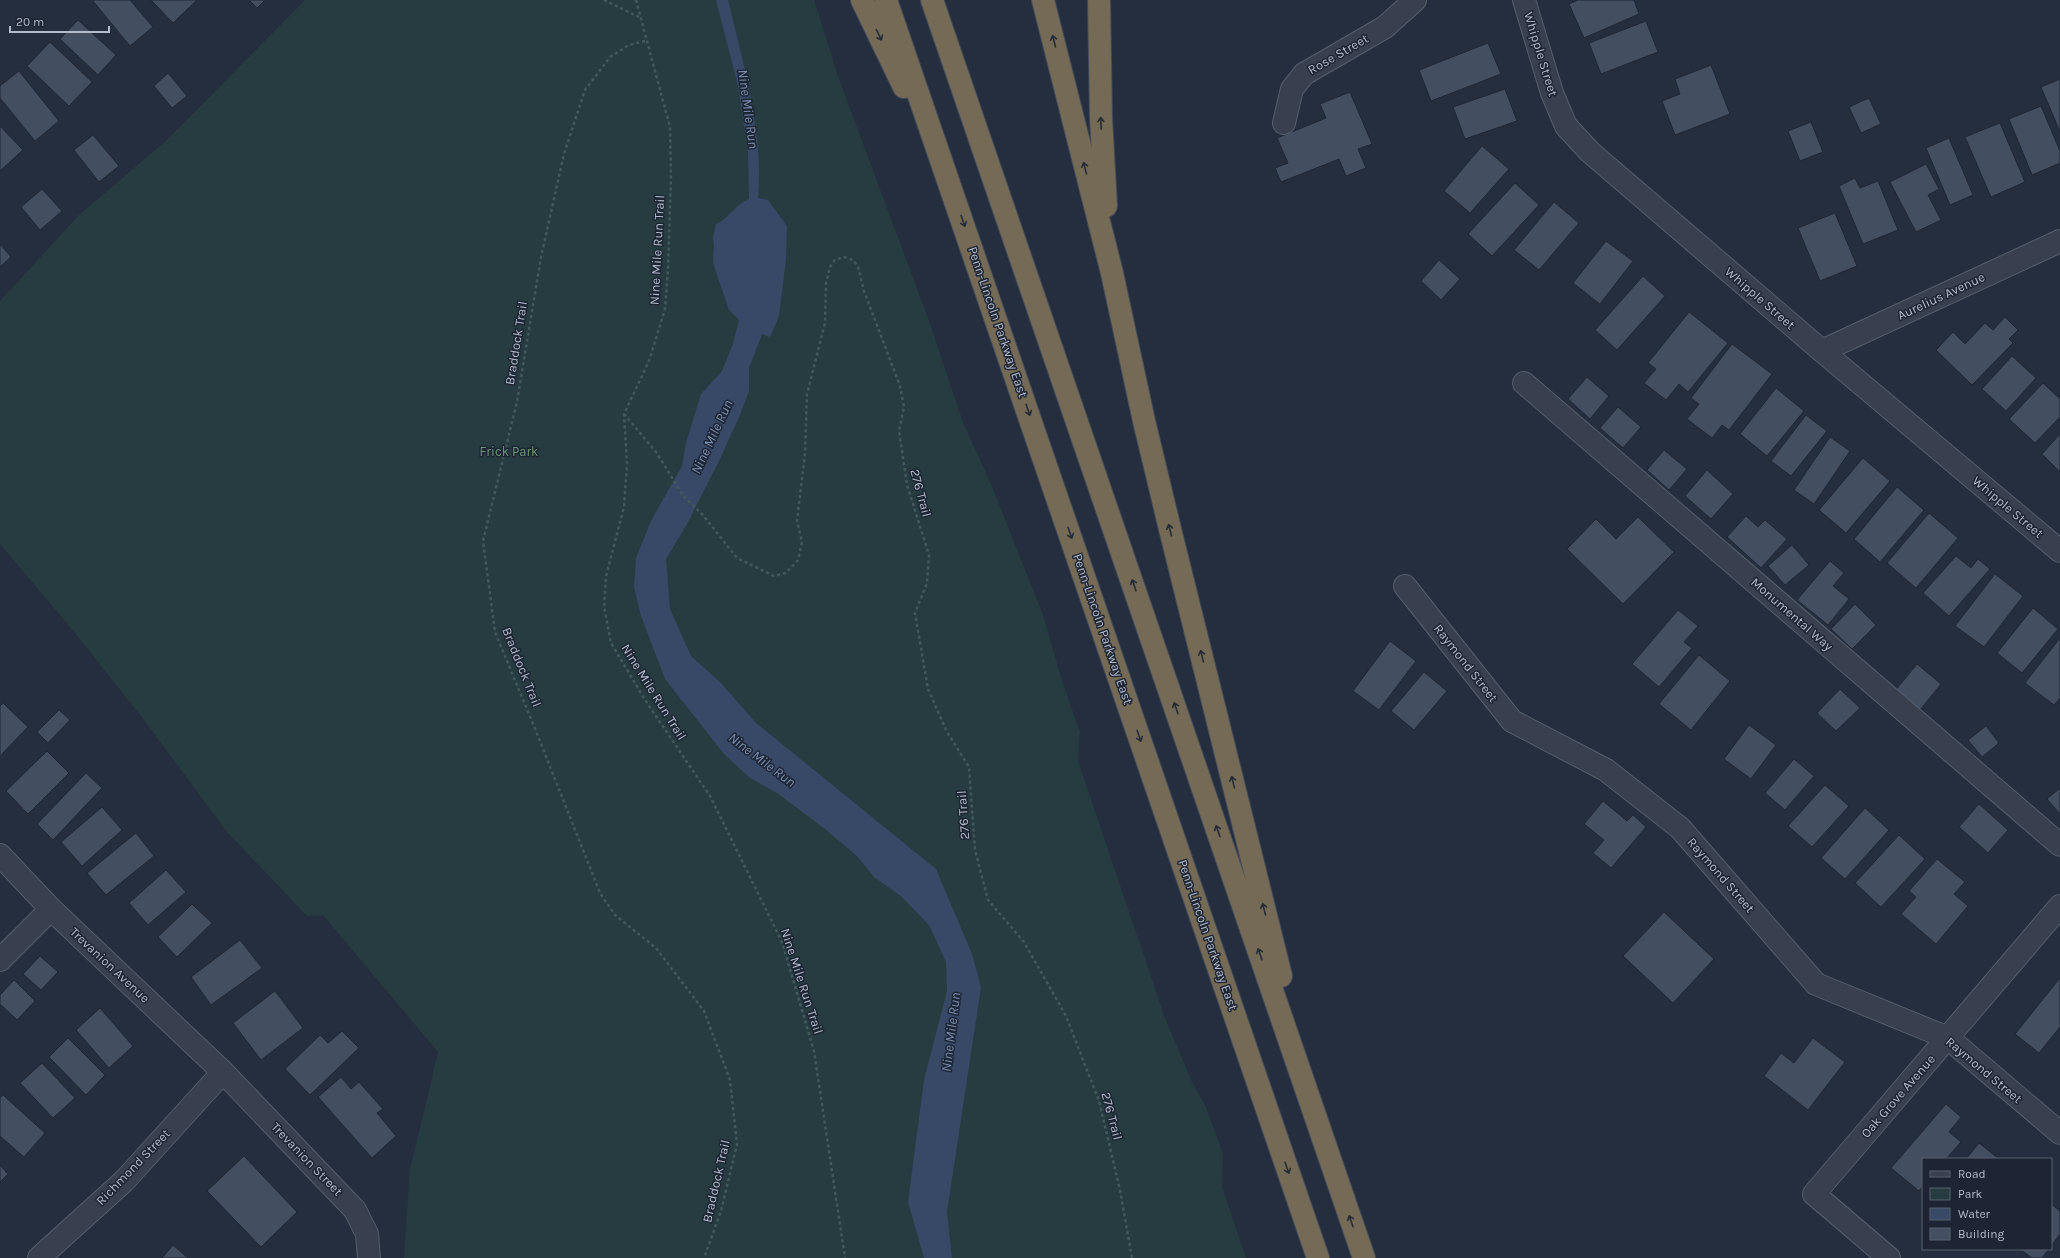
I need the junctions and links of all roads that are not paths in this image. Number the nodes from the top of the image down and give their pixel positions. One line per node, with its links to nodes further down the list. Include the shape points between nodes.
1 (862, 0): 9 (highway, one-way to 9)
2 (886, 0): 9 (highway, Penn-Lincoln Parkway East)
3 (932, 0): 23 (highway, one-way to 3)
4 (1043, 0): 11 (highway, one-way to 4)
5 (1099, 0): 11 (highway, one-way to 5, via 1103,166)
6 (1415, 0): 8 (street, Rose Street, via 1385,27 1304,74 1292,89)
7 (1524, 0): 12 (street, Whipple Street, via 1552,93 1566,126 1590,152)
8 (1284, 123)
9 (951, 184): 27 (highway, Penn-Lincoln Parkway East, one-way to 27)
10 (2056, 248): 12 (street, Aurelius Avenue)
11 (1112, 273): 23 (highway, one-way to 11, via 1166,513)
12 (1822, 351): 14 (street, Whipple Street)
13 (1524, 383): 16 (street, Monumental Way)
14 (2060, 551)
15 (1404, 586): 21 (street, Raymond Street, via 1512,721 1606,770 1680,828 1816,984)
16 (2060, 845)
17 (0, 855): 19 (street, Trevanion Avenue)
18 (2060, 906): 21 (street, Oak Grove Avenue)
19 (51, 909): 20 (street); 22 (street, Trevanion Avenue)
20 (0, 960)
21 (1948, 1038): 24 (street, Raymond Street); 29 (street, Oak Grove Avenue, via 1814,1194)
22 (223, 1072): 25 (street, Richmond Street, via 124,1181); 26 (street, Trevanion Street, via 355,1210 367,1234)
23 (1318, 1123): 28 (highway, one-way to 23)
24 (2060, 1133)
25 (39, 1258)
26 (369, 1258)
27 (1318, 1258)
28 (1364, 1258)
29 (1889, 1258)

